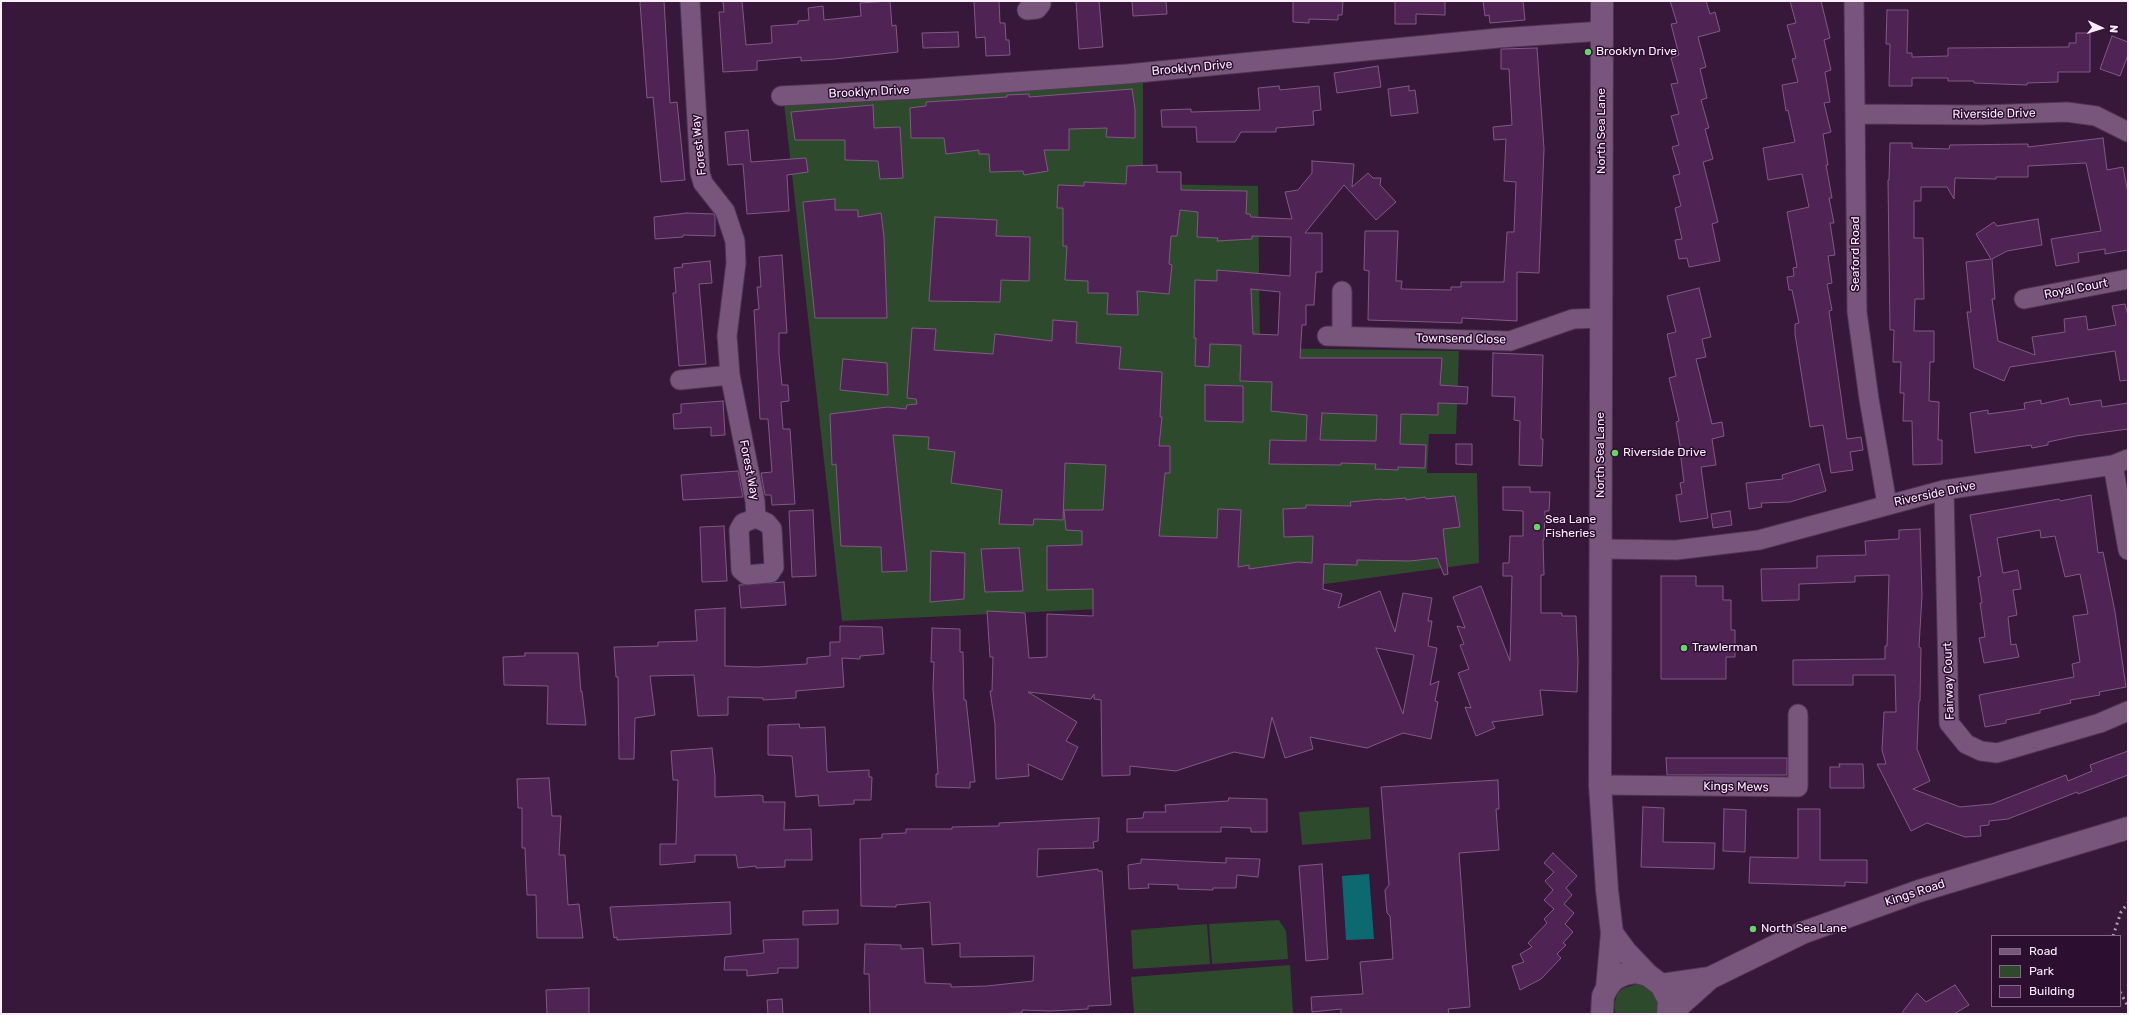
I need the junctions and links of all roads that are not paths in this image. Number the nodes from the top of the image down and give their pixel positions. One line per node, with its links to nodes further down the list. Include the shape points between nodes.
1 (690, 1): 12 (street, Forest Way, via 700,173 704,183 725,211 735,241 736,263 727,336)
2 (1602, 1): 4 (street, North Sea Lane)
3 (1854, 1): 6 (street, Seaford Road)
4 (1603, 30): 5 (street, Brooklyn Drive, via 1128,74); 11 (street, North Sea Lane)
5 (781, 96)
6 (1855, 114): 7 (street, Riverside Drive, via 1980,115 2067,112 2096,116); 16 (street, Seaford Road, via 1857,312)
7 (2128, 132)
8 (2128, 279): 10 (street, Royal Court)
9 (1342, 291): 11 (street, Townsend Close, via 1334,336 1510,341 1573,319)
10 (2024, 299)
11 (1601, 318): 18 (street, North Sea Lane)
12 (730, 375): 13 (street); 17 (street, Forest Way, via 755,500)
13 (680, 380)
14 (2120, 462): 15 (street, Riverside Drive); 19 (street)
15 (1944, 490): 16 (street, Riverside Drive); 20 (street, Fairway Court, via 1949,723 1966,744 1981,751 1997,753 2100,723)
16 (1887, 504): 18 (street, Riverside Drive, via 1759,540 1676,550)
17 (756, 518)
18 (1600, 549): 22 (street, North Sea Lane)
19 (2128, 550)
20 (2128, 710)
21 (1798, 714): 22 (street, Kings Mews, via 1798,787)
22 (1600, 785): 24 (street, North Sea Lane)
23 (2128, 828): 25 (street, Kings Road, via 1919,891 1842,918 1802,933)
24 (1612, 933): 26 (street, North Sea Lane, via 1626,952); 27 (street, North Sea Lane)
25 (1710, 978): 26 (street, Kings Road); 29 (street, Kings Road)
26 (1654, 980): 27 (street, Kings Road, via 1636,972 1614,979); 29 (street, via 1669,1000)
27 (1607, 988): 28 (street, North Sea Lane, via 1603,996)
28 (1602, 1014)
29 (1669, 1014)

